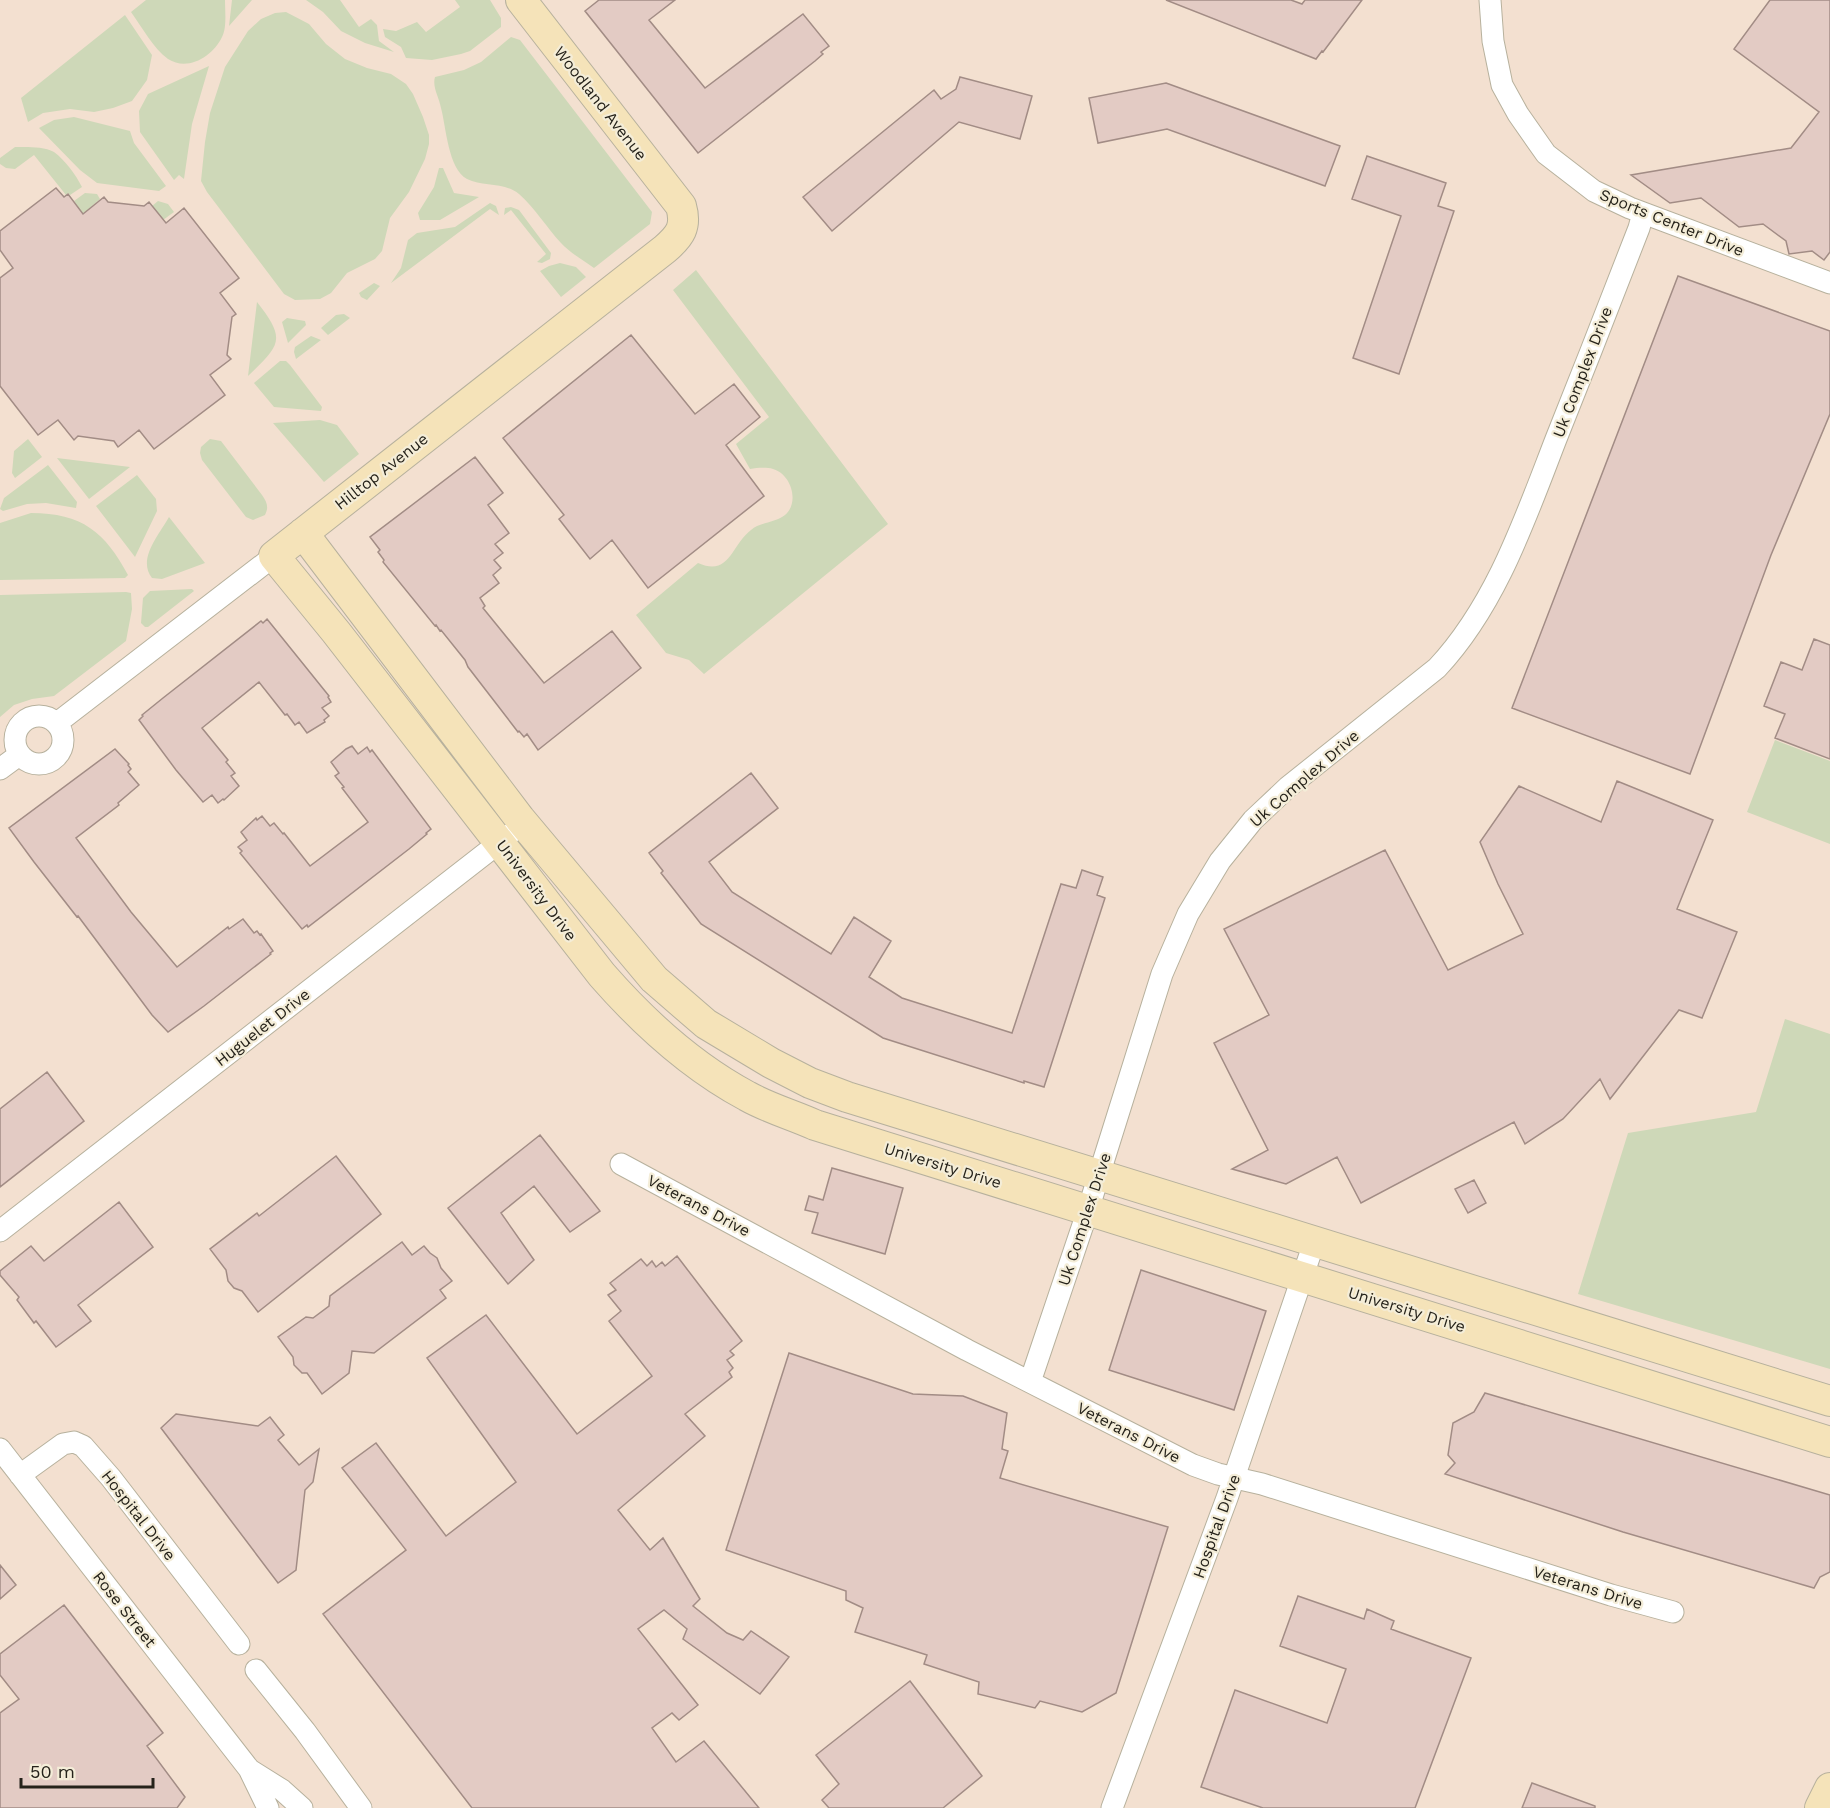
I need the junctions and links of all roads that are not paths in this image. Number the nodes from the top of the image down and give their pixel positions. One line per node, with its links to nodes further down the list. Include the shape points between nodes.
1 (521, 0): 3 (street, Woodland Avenue)
2 (1490, 0): 4 (street, Sports Center Drive, via 1502,85 1532,135 1546,154 1594,191)
3 (681, 206): 6 (street, Hilltop Avenue, via 684,222 677,238)
4 (1643, 213): 5 (street, Sports Center Drive); 14 (street, Uk Complex Drive, via 1524,522 1489,595 1456,648 1437,668 1288,788 1253,820 1220,861 1188,914 1162,974)
5 (1830, 283)
6 (303, 533): 7 (street, Hilltop Avenue); 11 (street, University Drive)
7 (274, 556): 8 (street, Hilltop Avenue); 12 (street, University Drive)
8 (57, 723): 9 (street, via 44,716 23,721 15,734); 9 (street, via 63,738 60,753 54,759 40,765)
9 (19, 755): 10 (street)
10 (0, 769)
11 (524, 824): 12 (street, Huguelet Drive); 14 (street, University Drive, via 654,979 706,1024 771,1064 847,1097)
12 (500, 842): 15 (street, University Drive, via 630,1007 676,1048 748,1097 815,1125); 16 (street, Huguelet Drive)
13 (621, 1164): 19 (street, Veterans Drive)
14 (1099, 1175): 15 (street, Uk Complex Drive); 17 (street, University Drive)
15 (1088, 1210): 18 (street, University Drive); 19 (street, Uk Complex Drive)
16 (0, 1231)
17 (1314, 1243): 18 (street, Hospital Drive); 20 (street, University Drive)
18 (1303, 1277): 21 (street, University Drive); 24 (street, Hospital Drive)
19 (1029, 1382): 24 (street, Veterans Drive, via 1193,1465)
20 (1830, 1401)
21 (1830, 1442)
22 (0, 1449): 23 (street, Rose Street)
23 (20, 1475): 26 (street, Hospital Drive, via 63,1444 74,1442 83,1446); 28 (street, Rose Street)
24 (1234, 1478): 25 (street, Veterans Drive); 33 (street, Hospital Drive)
25 (1673, 1612)
26 (239, 1644)
27 (256, 1670): 32 (street)
28 (249, 1770): 30 (street); 31 (street)
29 (1830, 1788): 34 (street)
30 (268, 1808)
31 (302, 1808)
32 (361, 1808)
33 (1112, 1808)
34 (1820, 1808)

